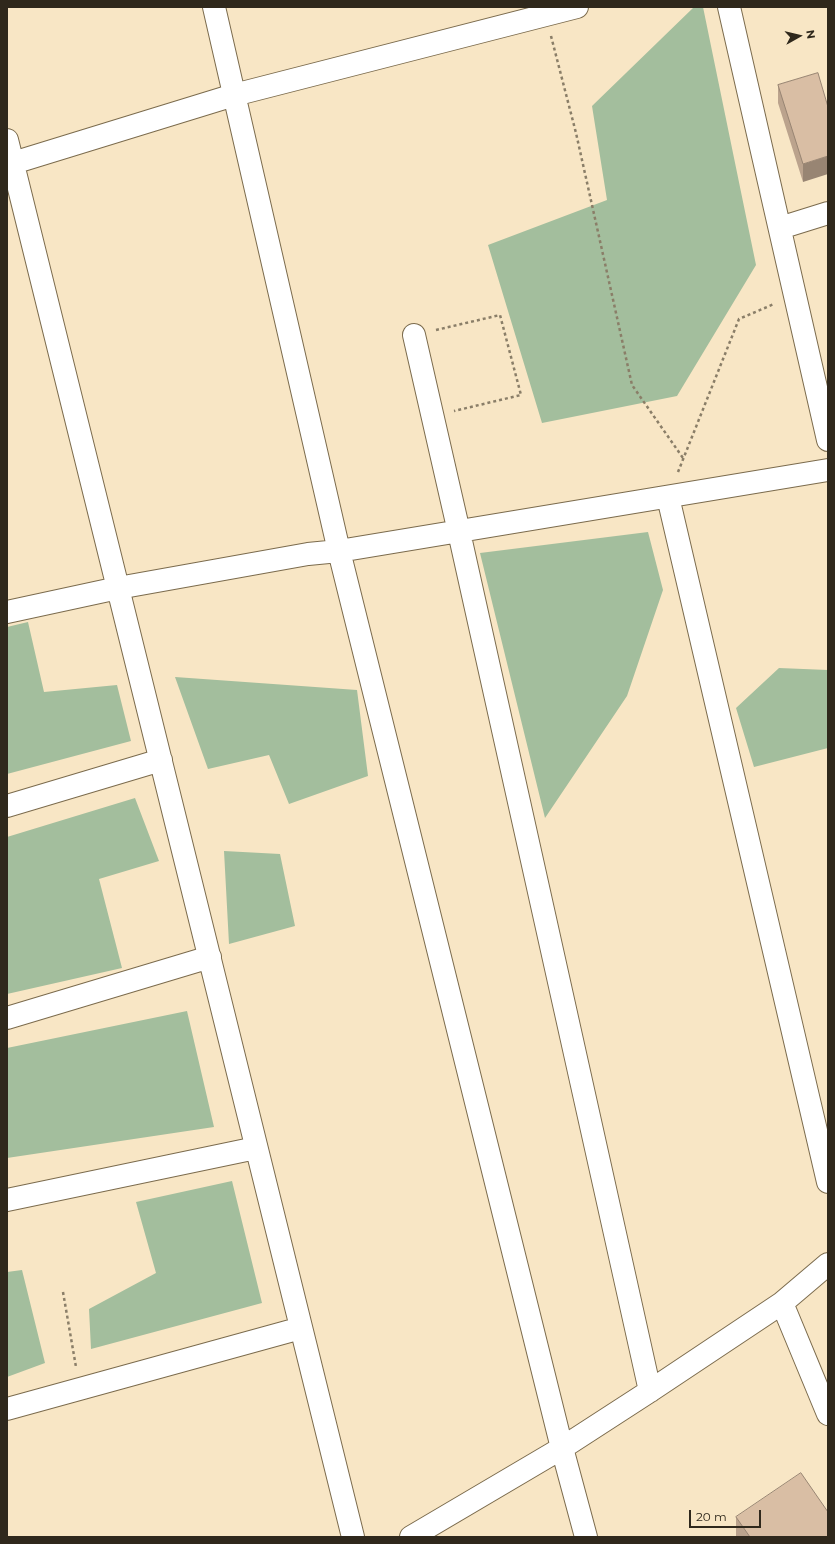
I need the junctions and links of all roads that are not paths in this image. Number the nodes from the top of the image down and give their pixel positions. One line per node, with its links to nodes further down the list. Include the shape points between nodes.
1 (214, 7): 5 (street)
2 (577, 7): 4 (street)
3 (729, 7): 9 (street)
4 (545, 11): 5 (street)
5 (234, 95): 7 (street); 15 (street)
6 (7, 140): 7 (street)
7 (13, 163): 16 (street)
8 (828, 213): 9 (street)
9 (780, 228): 11 (street)
10 (414, 335): 14 (street)
11 (828, 440)
12 (828, 470): 13 (street)
13 (668, 497): 14 (street); 23 (street)
14 (459, 532): 15 (street); 28 (street)
15 (339, 551): 16 (street, via 308,554); 31 (street)
16 (118, 588): 17 (street); 18 (street)
17 (7, 612)
18 (160, 760): 19 (street); 20 (street)
19 (7, 806)
20 (210, 957): 21 (street); 22 (street)
21 (7, 1018)
22 (256, 1148): 24 (street); 27 (street)
23 (828, 1182)
24 (7, 1200)
25 (828, 1264): 26 (street)
26 (782, 1303): 28 (street); 30 (street)
27 (301, 1328): 29 (street); 32 (street)
28 (650, 1391): 31 (street)
29 (7, 1410)
30 (828, 1414)
31 (562, 1448): 33 (street); 34 (street)
32 (353, 1537)
33 (411, 1537)
34 (586, 1537)

